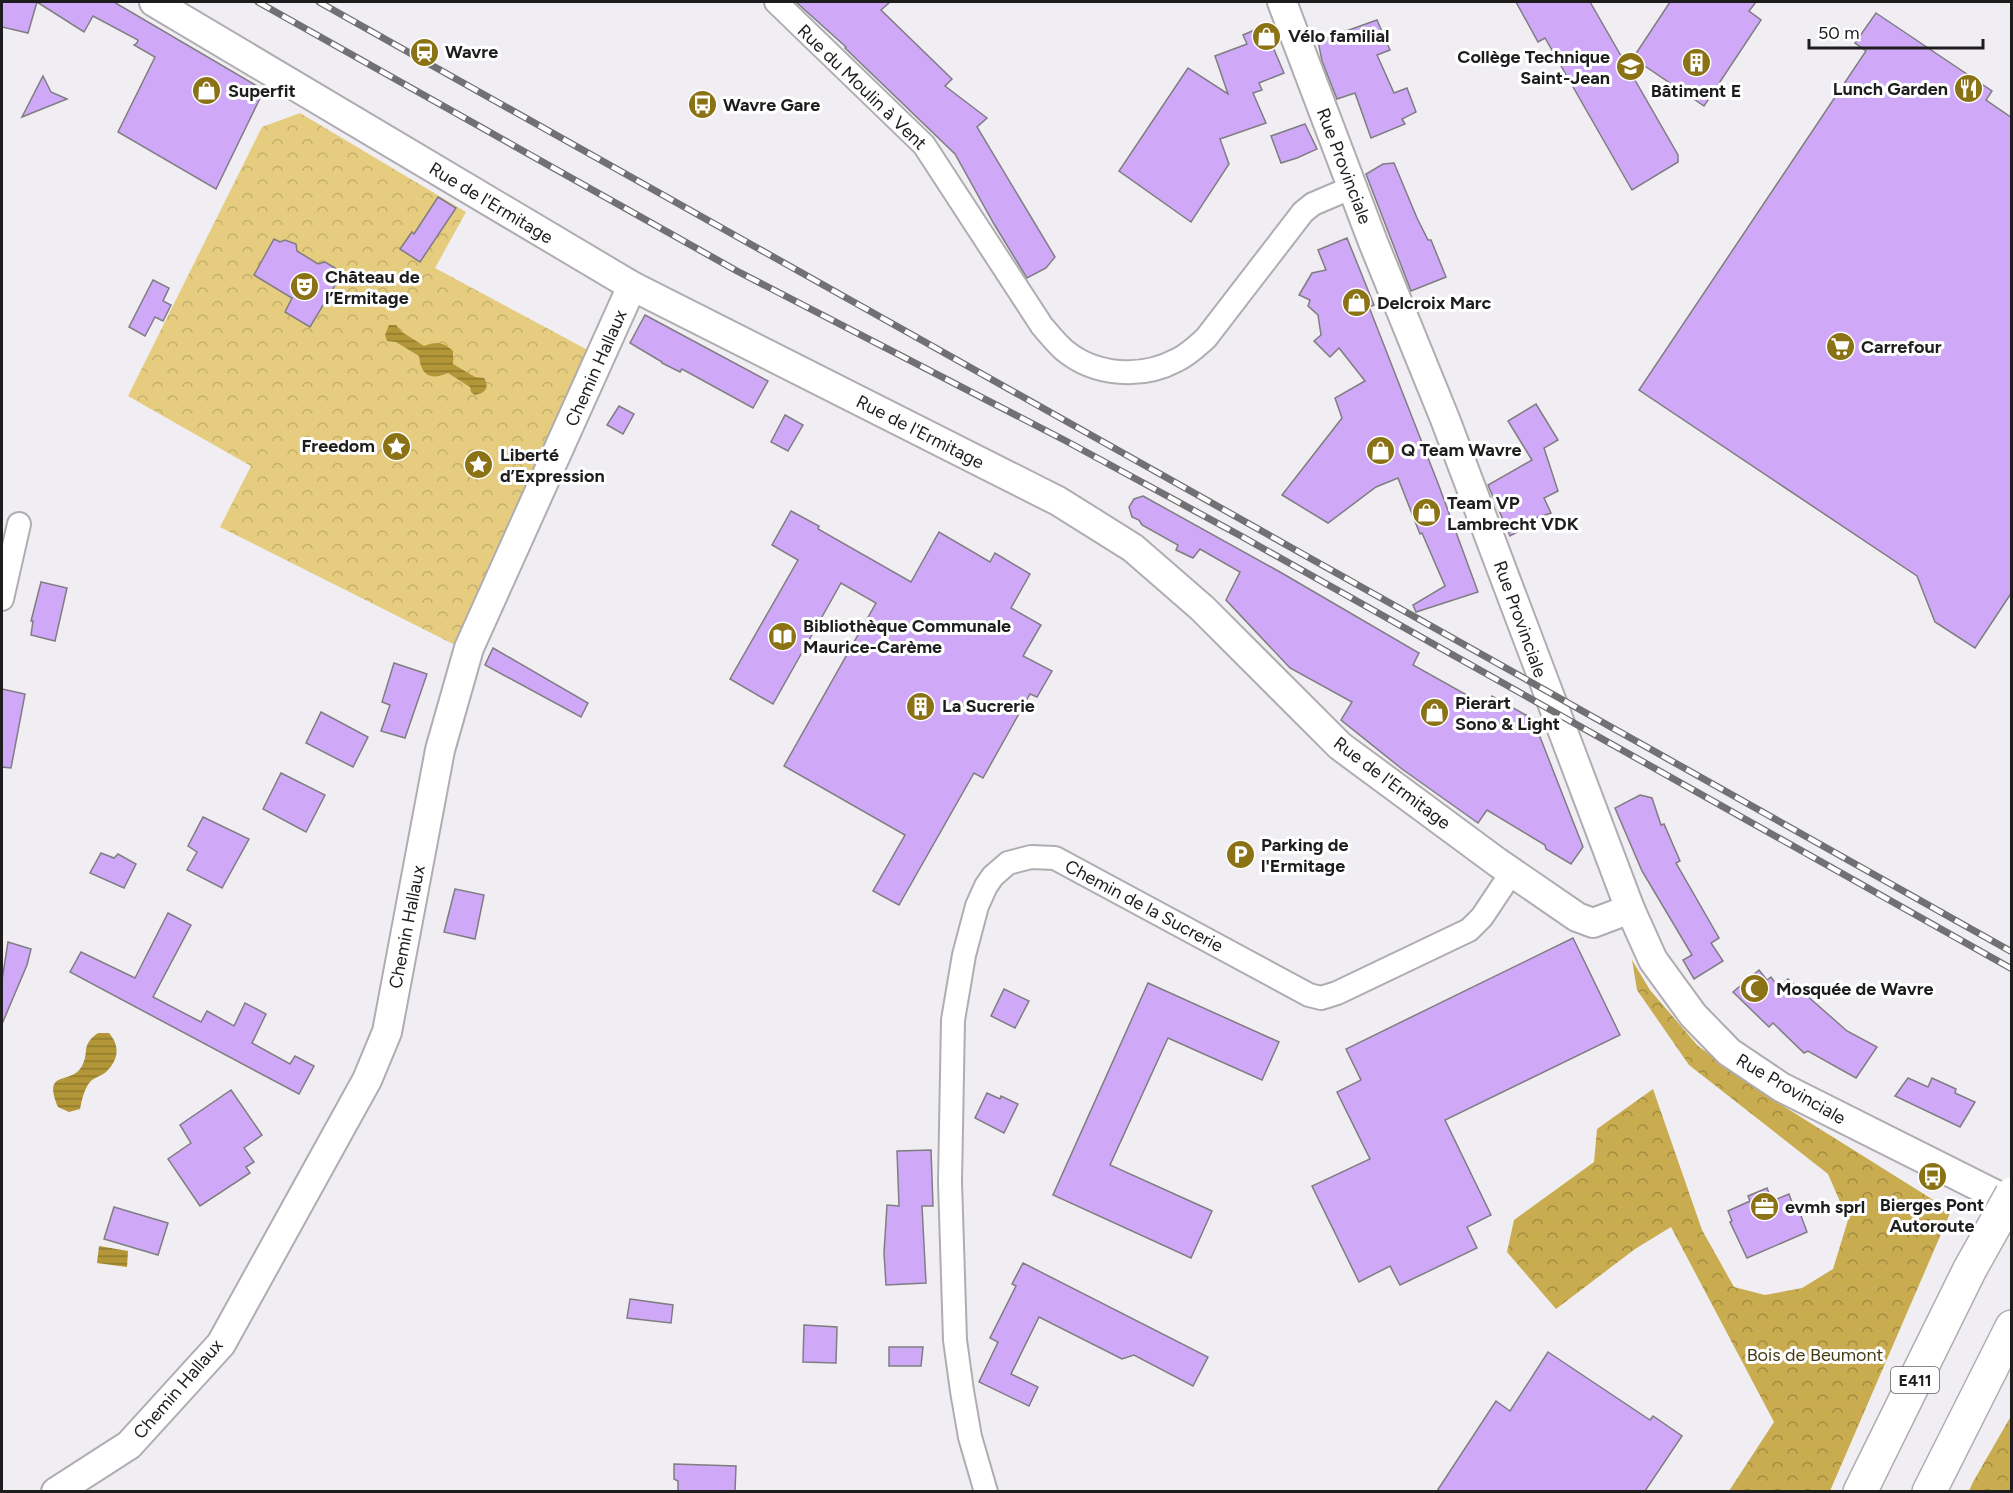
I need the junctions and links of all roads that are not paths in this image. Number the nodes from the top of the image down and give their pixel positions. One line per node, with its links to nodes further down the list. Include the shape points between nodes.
1 (154, 2): 5 (street, Rue de l'Ermitage)
2 (776, 2): 4 (street, Rue du Moulin à Vent, via 924,145 1042,326 1064,351 1101,369 1151,370 1192,351 1304,212 1313,204)
3 (1282, 2): 4 (street, Rue Provinciale)
4 (1353, 187): 9 (street, Rue Provinciale)
5 (632, 286): 8 (street, Rue de l'Ermitage, via 1058,501 1133,548 1202,608 1340,746); 13 (street, Chemin Hallaux, via 469,648 441,750 387,1032 367,1080 221,1344 129,1445)
6 (19, 524): 7 (street)
7 (2, 598)
8 (1512, 872): 9 (street, Rue de l'Ermitage, via 1577,917 1593,922); 14 (street, Chemin de la Sucrerie, via 1469,930 1321,998 1054,858 1019,859 993,876 982,892 964,955 951,1049 955,1340 970,1437)
9 (1630, 909): 11 (street, Rue Provinciale, via 1653,960 1693,1015 1729,1052 1781,1087)
10 (2012, 1194): 15 (highway, E411, bridge, via 1970,1269)
11 (2012, 1203)
12 (2012, 1327): 16 (highway)
13 (56, 1491)
14 (986, 1491)
15 (1860, 1491)
16 (1929, 1491)

